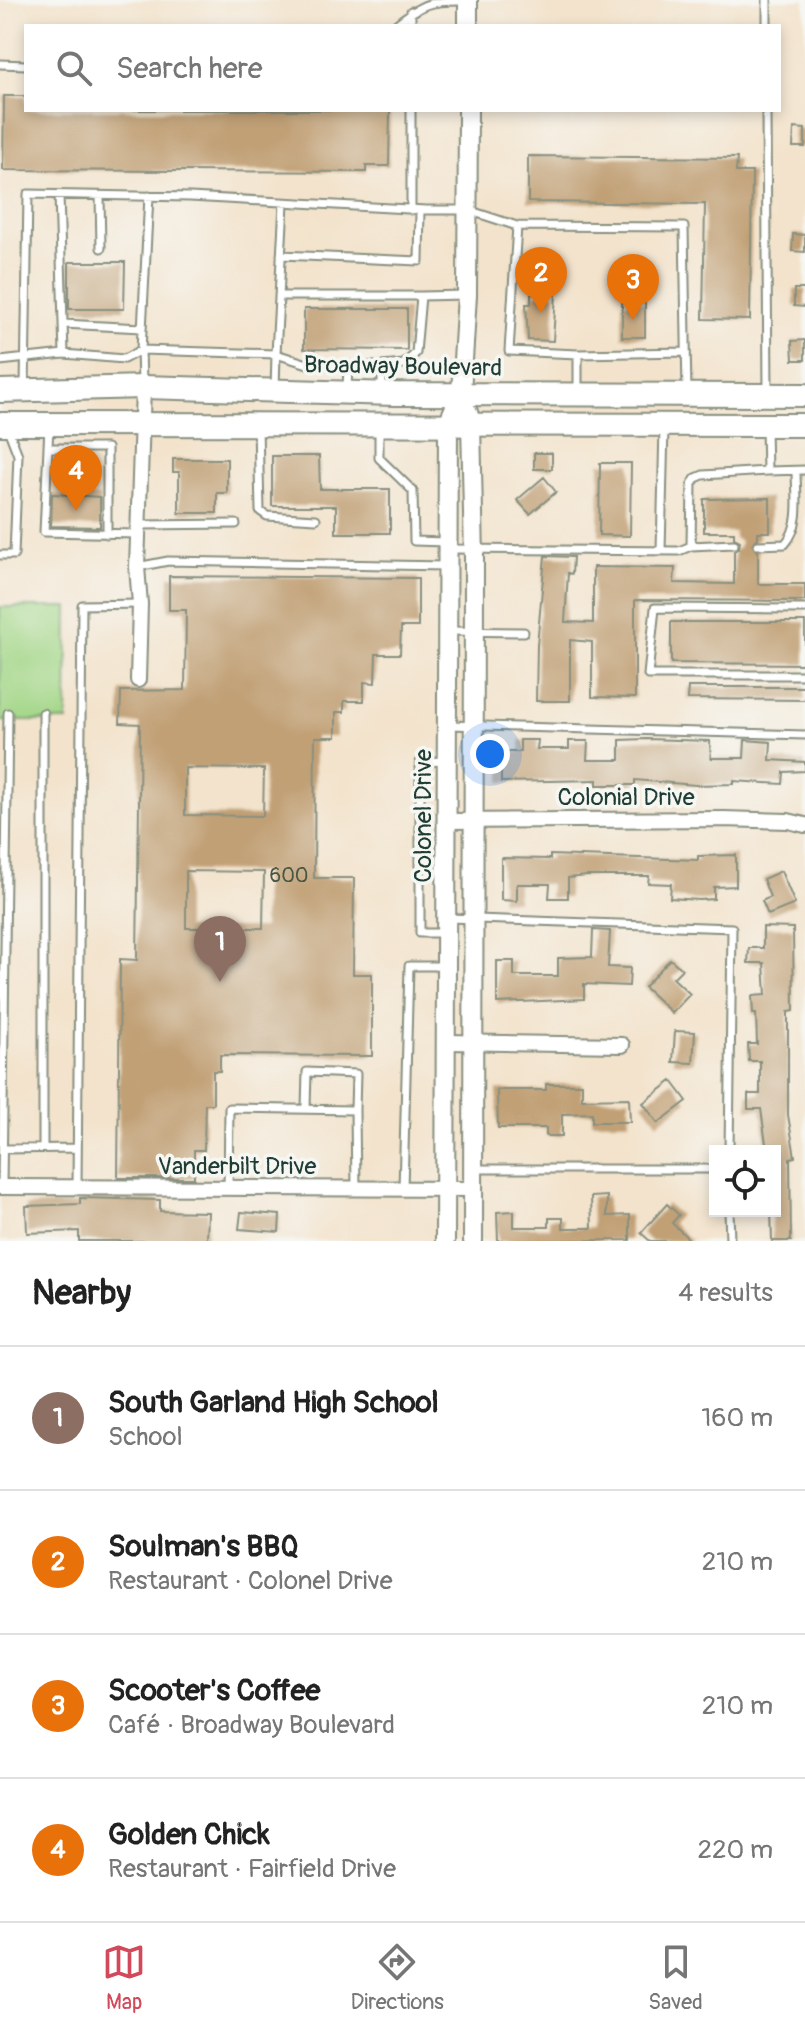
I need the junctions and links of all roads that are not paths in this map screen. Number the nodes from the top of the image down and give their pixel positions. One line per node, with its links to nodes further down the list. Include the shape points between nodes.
1 (767, 0): 7 (lane)
2 (468, 1): 3 (lane, via 436,0); 6 (street)
3 (411, 11): 4 (lane); 5 (lane)
4 (396, 24)
5 (411, 24)
6 (468, 24)
7 (767, 24)
8 (0, 64): 9 (lane)
9 (24, 65)
10 (411, 112): 17 (lane)
11 (468, 112): 19 (street, Colonel Drive)
12 (766, 112): 46 (lane)
13 (59, 195): 14 (lane); 26 (lane); 33 (lane, via 28,194)
14 (100, 196): 15 (lane); 21 (lane)
15 (149, 196): 16 (lane); 27 (lane)
16 (284, 203): 17 (lane); 22 (lane)
17 (411, 210): 18 (lane)
18 (420, 210): 19 (lane); 22 (lane, via 419,261)
19 (468, 210): 20 (lane); 23 (street, Colonel Drive)
20 (517, 226): 29 (lane, via 684,227); 32 (lane, via 509,351)
21 (101, 248)
22 (281, 255): 24 (lane)
23 (467, 295): 25 (lane); 42 (street, Colonel Drive)
24 (279, 296): 25 (lane); 31 (lane)
25 (421, 296): 36 (lane, via 416,353 404,364)
26 (63, 324): 27 (lane); 30 (lane)
27 (142, 328): 28 (lane)
28 (141, 350): 30 (lane, via 124,359); 31 (lane); 37 (lane)
29 (686, 352): 32 (lane); 45 (lane)
30 (64, 354): 33 (lane)
31 (276, 354): 35 (lane, via 311,365); 40 (lane)
32 (578, 354): 44 (lane)
33 (27, 359): 34 (lane); 39 (lane)
34 (0, 361)
35 (348, 365): 36 (lane); 41 (lane)
36 (382, 366): 43 (lane)
37 (143, 387): 39 (main road, Broadway Boulevard); 40 (main road, Broadway Boulevard); 55 (street)
38 (0, 391): 39 (main road, Broadway Boulevard)
39 (25, 391)
40 (275, 391): 41 (main road, Broadway Boulevard); 48 (main road)
41 (347, 393): 43 (main road, Broadway Boulevard)
42 (461, 393): 43 (main road, Broadway Boulevard); 44 (main road, Broadway Boulevard); 50 (street, Colonel Drive); 51 (street, Colonel Drive)
43 (382, 394)
44 (578, 394): 45 (main road, Broadway Boulevard)
45 (676, 394): 46 (main road, Broadway Boulevard); 56 (main road)
46 (768, 395): 47 (main road, Broadway Boulevard)
47 (805, 395)
48 (266, 423): 49 (main road); 55 (main road); 63 (lane, via 260,511)
49 (379, 423): 50 (main road); 72 (lane, via 379,458 413,491 414,541)
50 (448, 423): 51 (main road); 72 (street, Colonel Drive)
51 (471, 423): 56 (main road); 70 (street, Colonel Drive)
52 (3, 424): 53 (main road); 73 (lane, via 18,455 14,555)
53 (49, 424): 54 (main road); 59 (lane)
54 (90, 424): 55 (main road); 60 (lane)
55 (142, 424): 65 (street)
56 (664, 424): 57 (main road); 71 (lane)
57 (766, 425): 58 (main road); 62 (lane)
58 (805, 425)
59 (48, 448): 60 (lane); 66 (lane, via 44,532)
60 (89, 448): 66 (lane, via 107,448)
61 (801, 470): 62 (lane); 68 (lane, via 793,535 785,544)
62 (767, 471): 69 (lane, via 696,478)
63 (316, 519)
64 (236, 524): 65 (lane)
65 (139, 530): 66 (lane); 74 (street)
66 (107, 534)
67 (734, 544): 69 (lane)
68 (758, 545)
69 (691, 546): 71 (lane)
70 (474, 548): 71 (lane); 72 (lane); 78 (street, Colonel Drive)
71 (661, 551)
72 (447, 553): 74 (lane, via 168,561); 77 (street, Colonel Drive)
73 (0, 555)
74 (137, 567): 75 (street)
75 (140, 604): 81 (street); 102 (lane, via 82,605)
76 (805, 609): 80 (lane, via 655,608 648,675)
77 (447, 631): 78 (lane); 84 (street, Colonel Drive)
78 (473, 631): 79 (lane); 85 (street, Colonel Drive)
79 (524, 632)
80 (805, 675)
81 (138, 680)
82 (8, 713): 91 (lane)
83 (43, 713): 101 (lane)
84 (447, 725): 85 (lane); 87 (street, Colonel Drive)
85 (472, 726): 86 (lane); 89 (street, Colonel Drive)
86 (805, 735)
87 (447, 761): 88 (street, Colonel Drive); 93 (lane, via 420,762 420,933)
88 (446, 821): 89 (street, Colonial Drive); 93 (street, Colonel Drive)
89 (472, 821): 90 (street, Colonial Drive, via 724,819); 92 (street, Colonel Drive)
90 (805, 825)
91 (3, 840): 103 (lane)
92 (473, 918): 93 (lane); 96 (street, Colonel Drive); 100 (lane, via 732,928)
93 (447, 926): 94 (street, Colonel Drive)
94 (447, 966): 95 (street, Colonel Drive); 110 (lane, via 409,966)
95 (447, 1042): 96 (street); 111 (street, Colonel Drive)
96 (474, 1043): 97 (street); 104 (street, Colonel Drive)
97 (622, 1045)
98 (306, 1108): 99 (lane); 99 (lane, via 307,1072 356,1074); 108 (lane, via 229,1108)
99 (355, 1110): 109 (lane)
100 (729, 1145)
101 (43, 1148): 102 (lane); 103 (lane)
102 (77, 1148): 107 (lane)
103 (3, 1149): 106 (lane)
104 (474, 1169): 105 (lane); 112 (street, Colonel Drive)
105 (709, 1169)
106 (1, 1187): 107 (street, Vanderbilt Drive)
107 (77, 1188): 108 (street, Vanderbilt Drive)
108 (228, 1188): 109 (street, Vanderbilt Drive)
109 (356, 1189): 110 (street, Vanderbilt Drive)
110 (403, 1189): 111 (street, Vanderbilt Drive)
111 (444, 1189): 112 (street, Vanderbilt Drive); 114 (street, Colonel Drive)
112 (474, 1189): 115 (street, Colonel Drive)
113 (729, 1217): 116 (lane)
114 (445, 1241)
115 (473, 1241)
116 (730, 1241)

